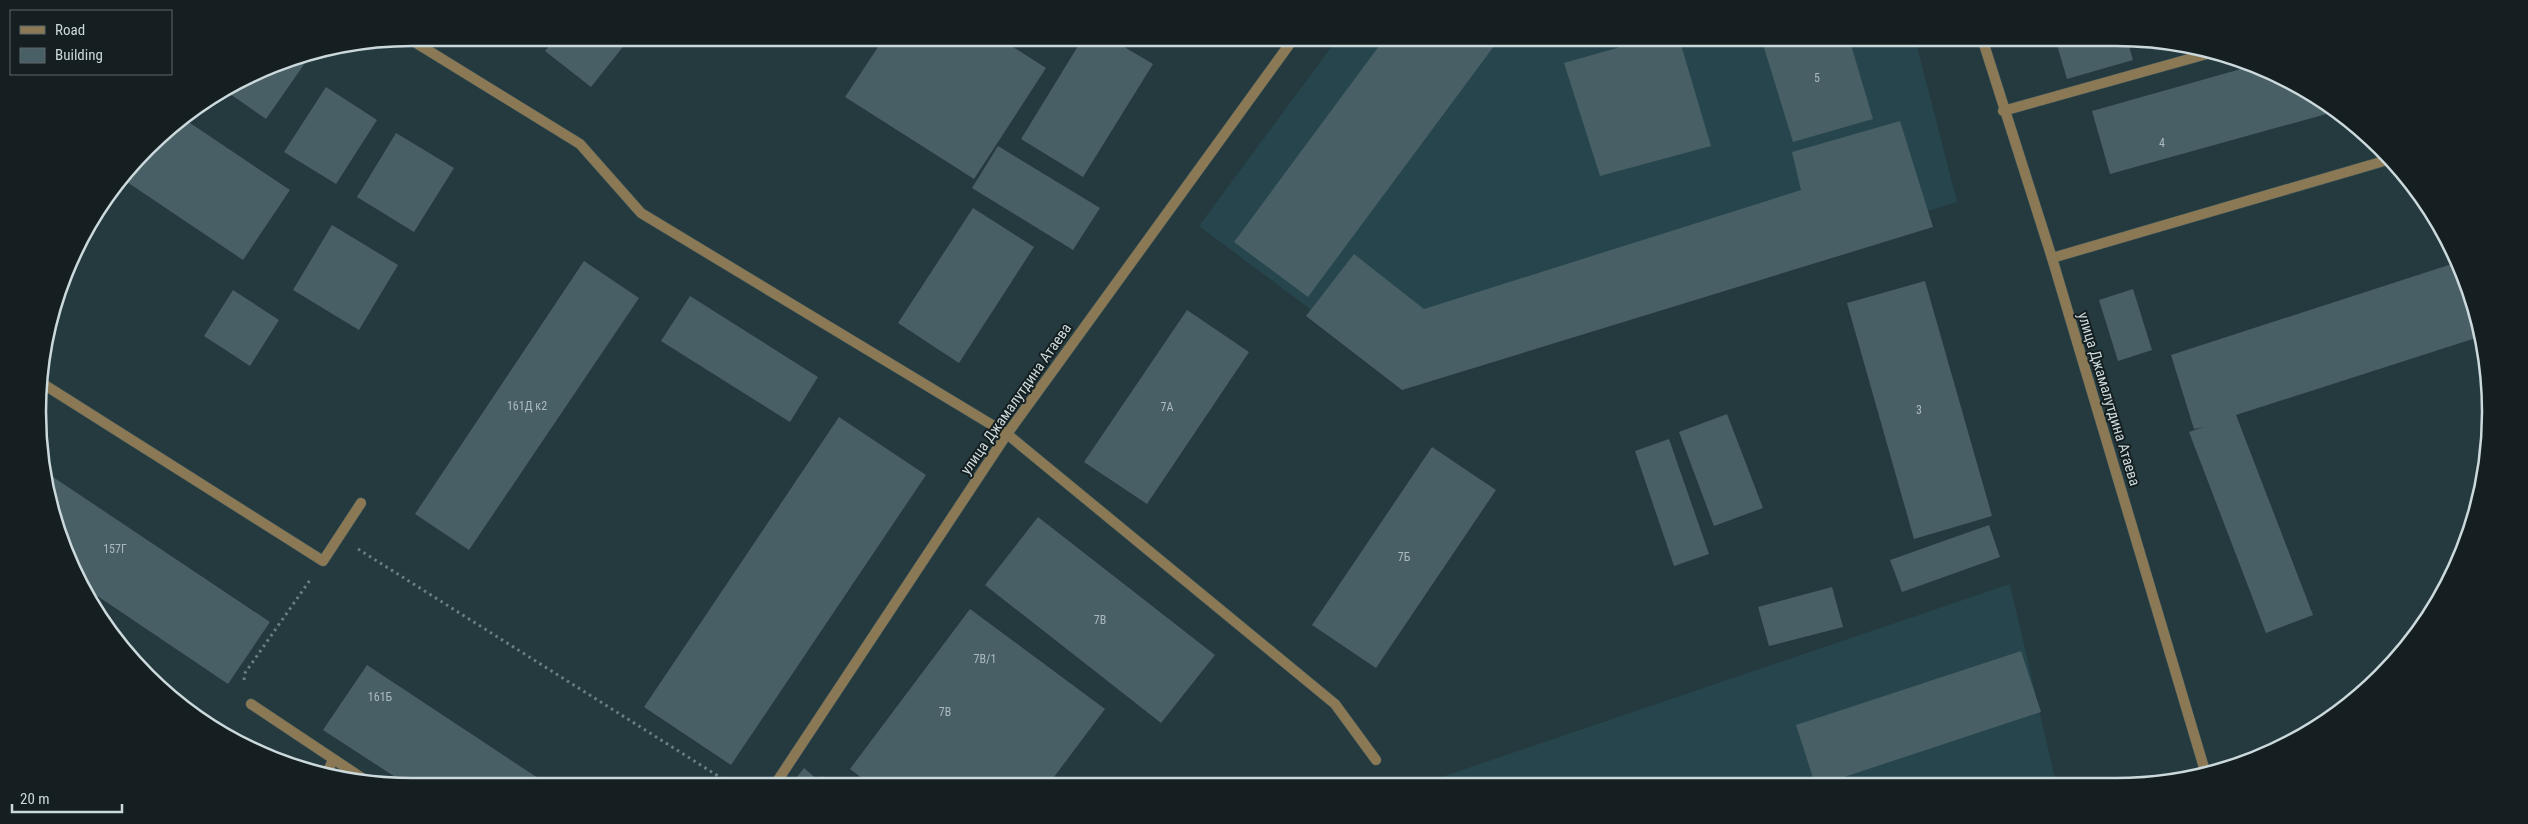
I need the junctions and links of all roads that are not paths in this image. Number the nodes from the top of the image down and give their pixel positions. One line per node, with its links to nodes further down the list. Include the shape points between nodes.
1 (421, 46): 9 (street, via 580,144 641,213)
2 (1288, 46): 9 (street, улица Джамалутдина Атаева)
3 (1984, 46): 5 (street, улица Джамалутдина Атаева)
4 (2199, 56): 5 (street)
5 (2004, 111): 7 (street, улица Джамалутдина Атаева)
6 (2383, 161): 7 (street)
7 (2052, 258): 14 (street, улица Джамалутдина Атаева)
8 (47, 387): 10 (street, via 323,561)
9 (1007, 434): 13 (street, via 1335,704); 17 (street, улица Джамалутдина Атаева)
10 (361, 503)
11 (251, 704): 12 (street)
12 (333, 760): 15 (street); 16 (street)
13 (1376, 760)
14 (2204, 767)
15 (329, 768)
16 (354, 773)
17 (779, 778)

